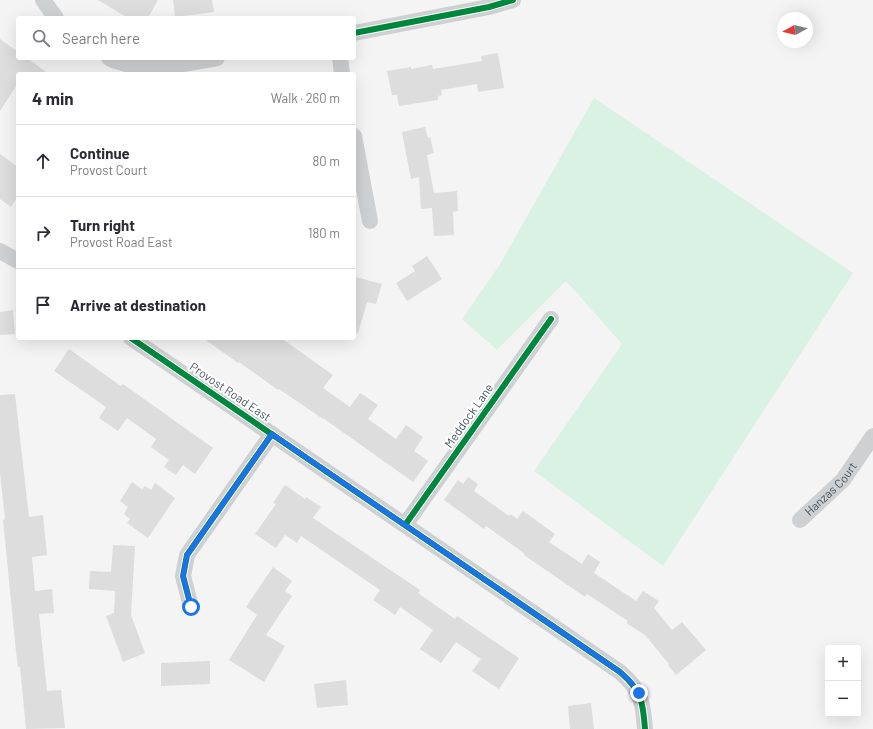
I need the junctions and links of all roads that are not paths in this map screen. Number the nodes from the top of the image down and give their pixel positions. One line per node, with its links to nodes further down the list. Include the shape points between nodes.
1 (43, 0): 3 (street)
2 (513, 0): 4 (street)
3 (55, 16)
4 (356, 33)
5 (113, 60): 6 (street, via 136,67 161,68)
6 (206, 60)
7 (340, 60): 8 (street)
8 (342, 72)
9 (356, 147): 10 (street)
10 (370, 221)
11 (0, 251): 12 (street)
12 (16, 260)
13 (551, 319): 18 (street, Meddock Lane)
14 (134, 340): 15 (street, Provost Road East)
15 (272, 434): 18 (street, Provost Road East); 19 (street, via 187,555 183,576)
16 (873, 436): 17 (street, Hanzas Court, via 843,480)
17 (800, 520)
18 (404, 525): 20 (street, Provost Road East, via 620,672 639,693)
19 (191, 607)
20 (645, 729)

